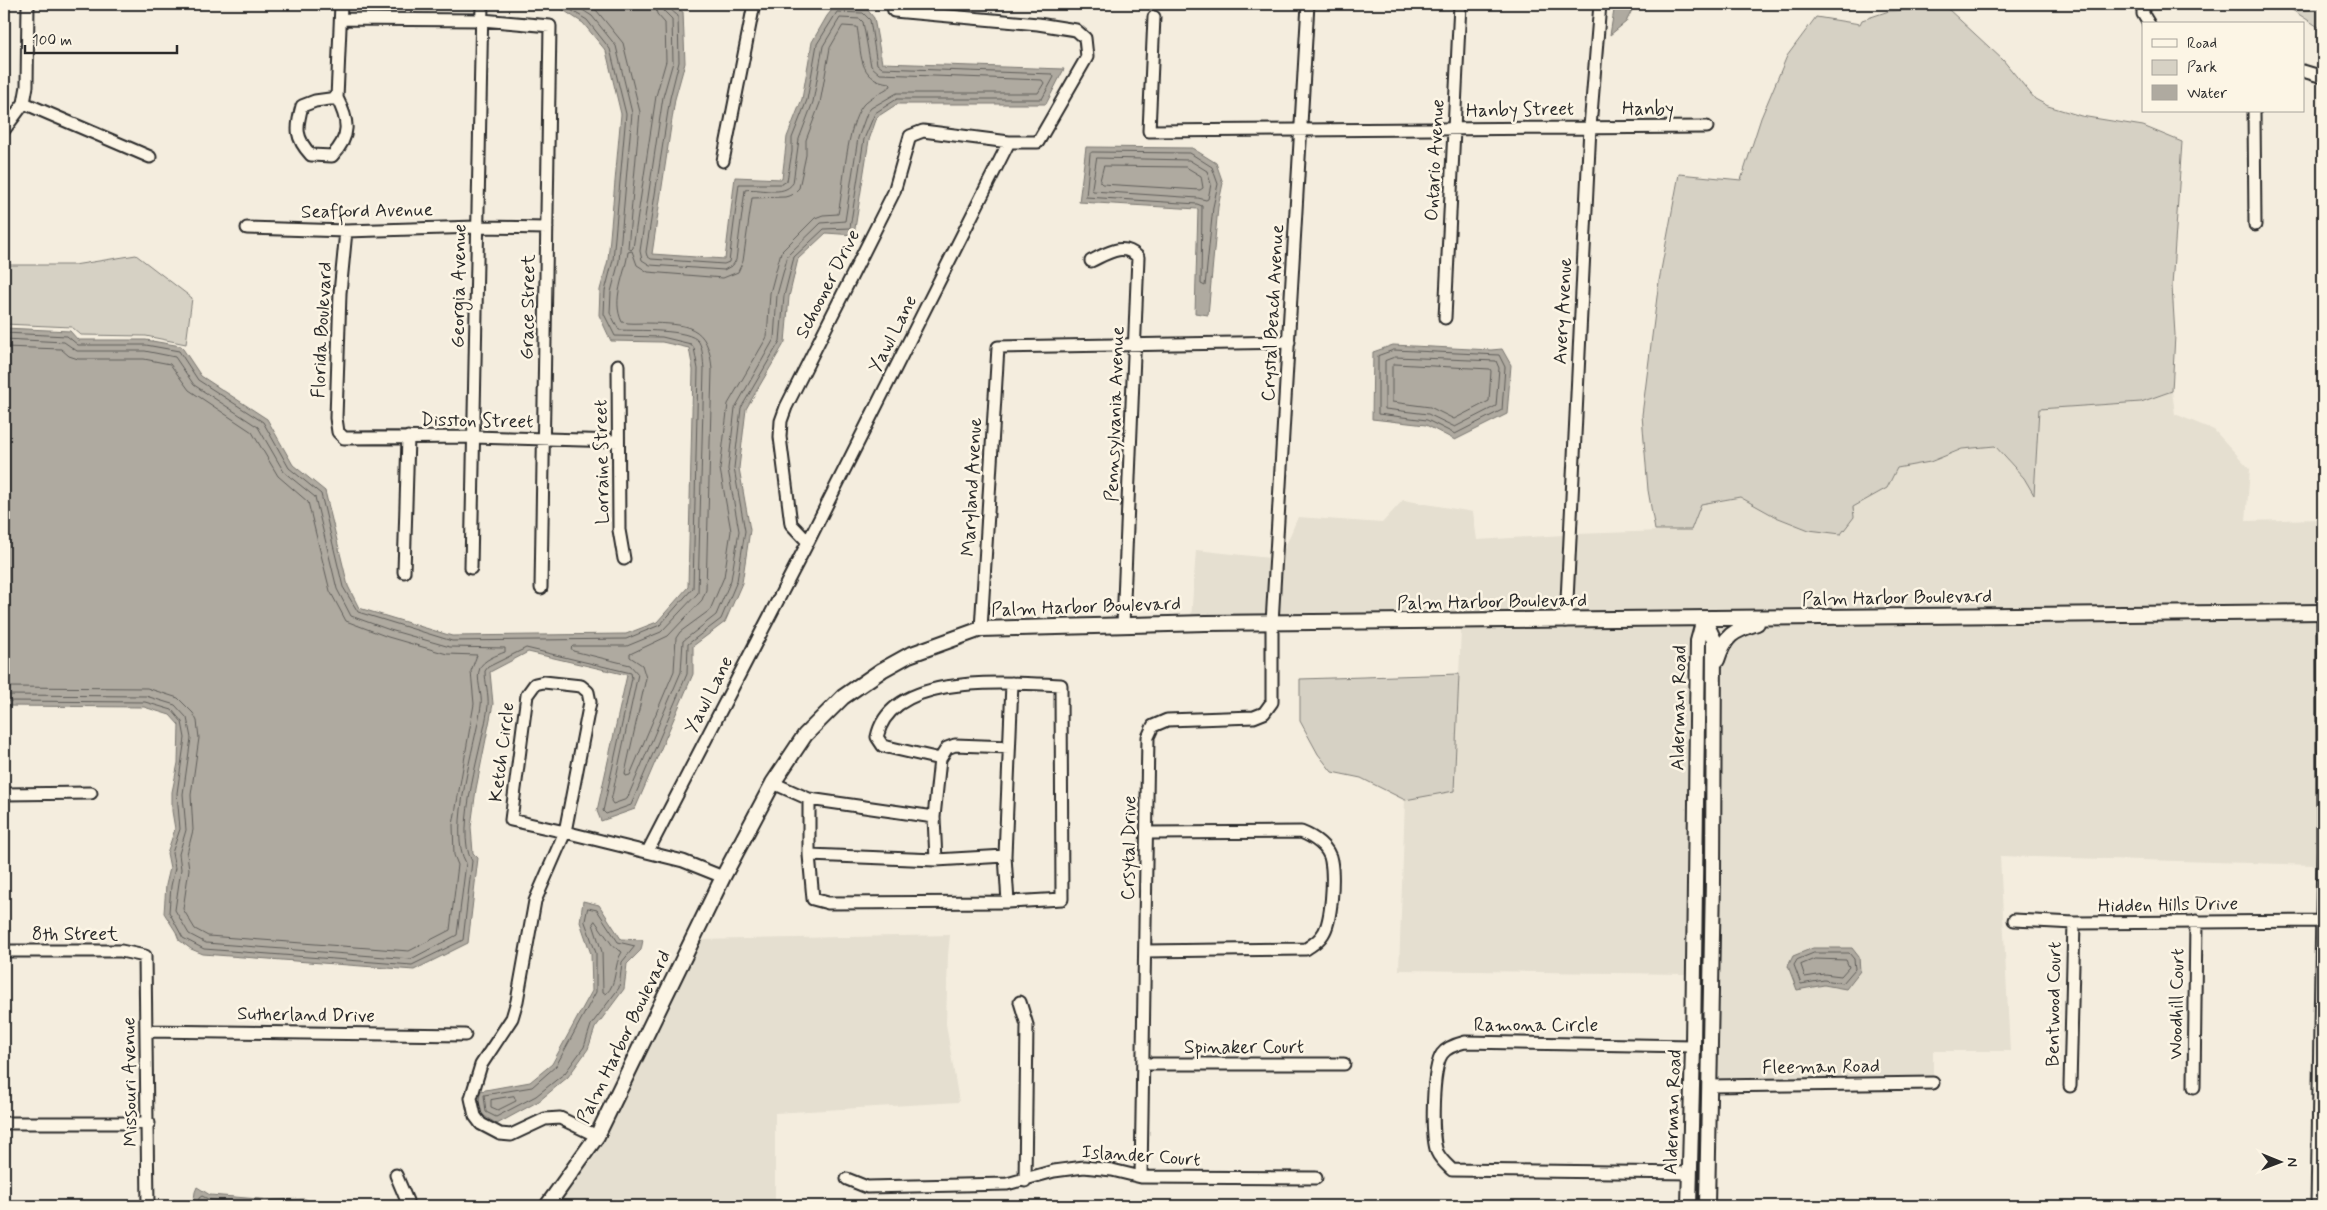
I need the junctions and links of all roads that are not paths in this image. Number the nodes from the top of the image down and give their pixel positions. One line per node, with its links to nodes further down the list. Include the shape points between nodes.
1 (28, 4): 17 (street)
2 (342, 4): 11 (street)
3 (482, 4): 12 (street, Georgia Avenue)
4 (754, 4): 26 (street)
5 (1308, 4): 23 (street, Crystal Beach Avenue)
6 (1460, 4): 21 (street, Ontario Avenue)
7 (1600, 4): 20 (street, Avery Avenue)
8 (2143, 4): 13 (street, via 2143,14)
9 (892, 5): 24 (street, via 894,11 1076,30 1085,38 1087,57 1038,142)
10 (1154, 17): 23 (street, via 1149,131)
11 (341, 19): 12 (street); 16 (street)
12 (482, 20): 28 (street, Georgia Avenue); 30 (street, Grace Street, via 550,26)
13 (2148, 22)
14 (2304, 71): 15 (street)
15 (2323, 77)
16 (337, 98): 16 (street, via 347,118 342,146 332,156 311,155 300,144 298,123 302,106)
17 (24, 103): 22 (street); 25 (street)
18 (2254, 112): 27 (street)
19 (1706, 126): 20 (street, Hanby)
20 (1590, 127): 21 (street, Hanby Street); 50 (street, Avery Avenue)
21 (1455, 128): 23 (street, Hanby Street); 33 (street, Ontario Avenue)
22 (4, 130)
23 (1301, 131): 34 (street, Crystal Beach Avenue)
24 (1009, 142): 42 (street, Yawl Lane); 42 (street, Schooner Drive, via 923,131 910,136 894,192 781,421 783,471 791,524)
25 (150, 157)
26 (723, 162)
27 (2255, 225)
28 (477, 227): 30 (street, Seafford Avenue); 31 (street, Seafford Avenue); 39 (street, Georgia Avenue)
29 (247, 228): 31 (street, Seafford Avenue)
30 (547, 228): 40 (street, Grace Street)
31 (346, 231): 37 (street, Florida Boulevard, via 340,293)
32 (1092, 261): 35 (street, Pennsylvania Avenue, via 1119,248 1132,250 1138,257)
33 (1445, 318)
34 (1289, 342): 35 (street); 51 (street, Crystal Beach Avenue)
35 (1135, 343): 52 (street, Pennsylvania Avenue); 53 (street, Maryland Avenue, via 998,347)
36 (618, 365): 41 (street, Lorraine Street)
37 (338, 432): 38 (street, Disston Street, via 344,438)
38 (408, 437): 39 (street, Disston Street); 45 (street)
39 (474, 437): 40 (street, Disston Street); 44 (street, Georgia Avenue)
40 (543, 440): 41 (street, Disston Street); 46 (street, Grace Street)
41 (618, 441): 43 (street, Lorraine Street, via 619,530)
42 (808, 542): 65 (street, Yawl Lane)
43 (624, 560)
44 (471, 568)
45 (404, 572)
46 (541, 588)
47 (2323, 612): 48 (main road, Palm Harbor Boulevard); 73 (street)
48 (1775, 618): 49 (main road, Palm Harbor Boulevard); 54 (main road, via 1737,630 1728,637 1722,644)
49 (1704, 620): 50 (main road, Palm Harbor Boulevard); 54 (main road, Alderman Road, via 1714,640); 81 (main road, Alderman Road, via 1698,641)
50 (1566, 621): 51 (main road, Palm Harbor Boulevard)
51 (1272, 623): 52 (main road, Palm Harbor Boulevard); 64 (street, Crsytal Drive, via 1272,702 1264,712 1254,718 1167,720 1153,726 1148,737)
52 (1123, 625): 53 (main road, Palm Harbor Boulevard)
53 (981, 629): 58 (main road, Palm Harbor Boulevard, via 909,654 865,680 826,712)
54 (1714, 670): 85 (main road, Alderman Road)
55 (1012, 683): 56 (street); 57 (street, via 955,685 914,695 889,712 877,737 883,746); 70 (street, via 1061,685 1062,899)
56 (1009, 747): 57 (street, via 955,745 947,748); 67 (street)
57 (940, 759): 62 (street)
58 (773, 782): 61 (street); 69 (main road, Palm Harbor Boulevard)
59 (91, 793): 60 (street)
60 (4, 794)
61 (809, 799): 62 (street); 66 (street)
62 (934, 817): 68 (street)
63 (566, 832): 63 (street, Ketch Circle, via 590,702 588,692 581,686 544,682 535,684 527,695 512,820); 65 (street, Ketch Circle); 90 (street, via 535,900 512,1018 481,1065 471,1098 475,1116 481,1124 500,1134 511,1135 545,1119 560,1118)
64 (1147, 833): 76 (street, Crsytal Drive); 76 (street, via 1301,832 1319,841 1331,860 1331,905 1324,933 1317,943 1306,949)
65 (648, 851): 69 (street, Ketch Circle)
66 (809, 855): 68 (street); 70 (street, via 813,899 828,903)
67 (1005, 856): 68 (street); 70 (street)
68 (936, 860)
69 (723, 878): 90 (main road, Palm Harbor Boulevard)
70 (1008, 902)
71 (2014, 920): 74 (street, Hidden Hills Drive)
72 (2196, 921): 73 (street, Hidden Hills Drive); 74 (street, Hidden Hills Drive); 87 (street, Woodhill Court)
73 (2321, 921): 102 (street)
74 (2074, 923): 86 (street, Bentwood Court)
75 (4, 951): 77 (street, 8th Street, via 122,951)
76 (1145, 951): 82 (street, Crsytal Drive)
77 (145, 956): 79 (street, Missouri Avenue)
78 (1020, 1002): 96 (street, via 1027,1024)
79 (146, 1031): 80 (street, Sutherland Drive); 89 (street, Missouri Avenue)
80 (465, 1035)
81 (1693, 1046): 91 (main road, Alderman Road); 91 (street, Ramona Circle, via 1465,1042 1443,1053 1436,1066 1434,1123 1437,1152 1452,1170)
82 (1144, 1064): 83 (street, Spinaker Court); 93 (street, Crsytal Drive)
83 (1344, 1064)
84 (1933, 1083): 85 (street, Fleeman Road)
85 (1709, 1086): 101 (main road, Alderman Road)
86 (2070, 1086)
87 (2194, 1087)
88 (4, 1123): 89 (street)
89 (149, 1124): 97 (street, Missouri Avenue)
90 (597, 1136): 99 (main road, Palm Harbor Boulevard)
91 (1690, 1173): 100 (main road, Alderman Road)
92 (396, 1175): 98 (street)
93 (1141, 1177): 94 (street, Islander Court); 96 (street, Islander Court, via 1084,1167 1054,1171)
94 (1316, 1178)
95 (847, 1179): 96 (street, Islander Court, via 867,1187 1007,1184)
96 (1025, 1180)
97 (148, 1206)
98 (407, 1206)
99 (547, 1206)
100 (1689, 1206)
101 (1707, 1206)
102 (2317, 1206)

